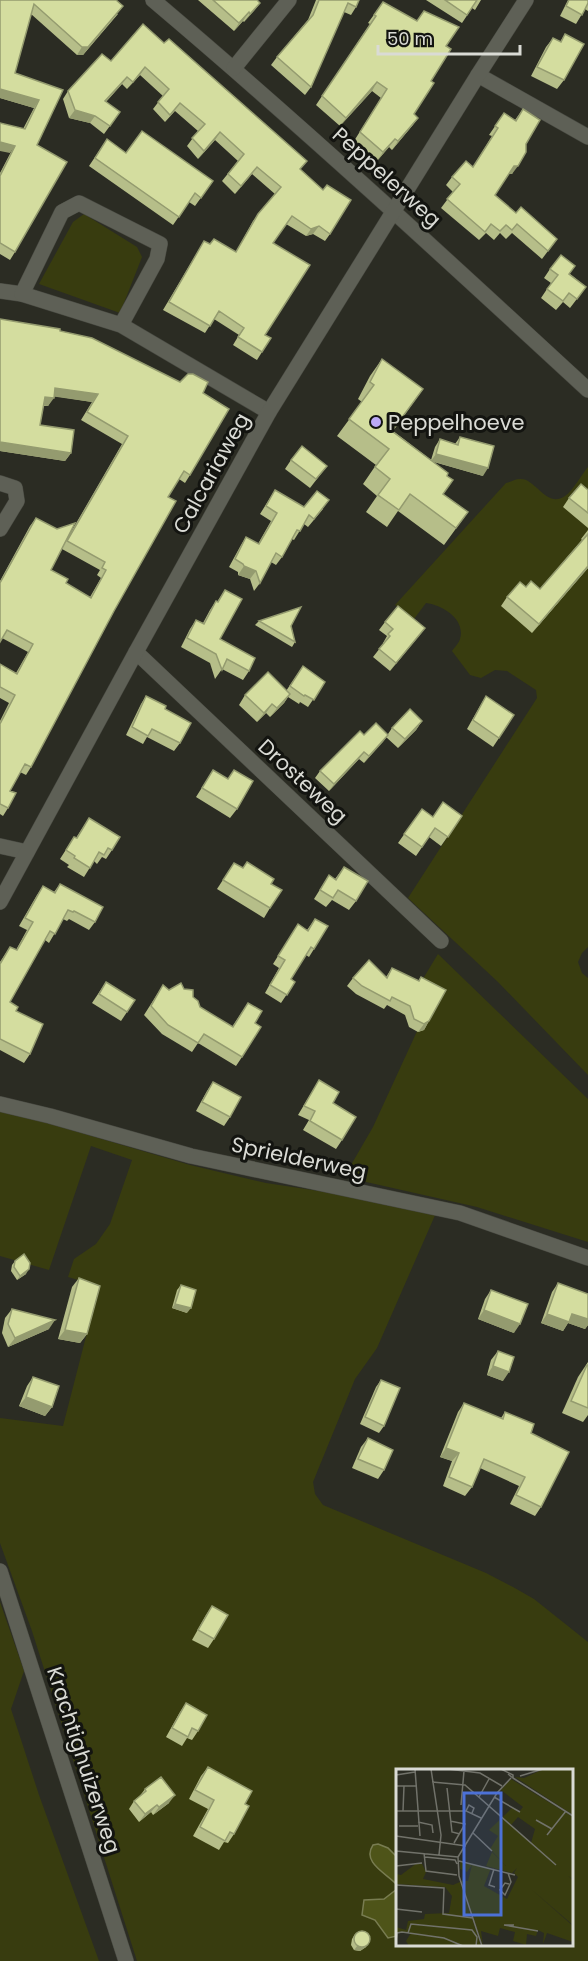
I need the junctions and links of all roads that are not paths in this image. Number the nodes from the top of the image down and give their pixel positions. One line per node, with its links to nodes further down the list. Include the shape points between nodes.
1 (153, 0): 4 (street, Peppelerweg)
2 (289, 0): 4 (street)
3 (526, 0): 5 (street, Calcariaweg)
4 (234, 68): 7 (street, Peppelerweg)
5 (478, 75): 6 (street); 7 (street, Calcariaweg)
6 (588, 136)
7 (395, 212): 11 (street, Peppelerweg); 12 (street, Calcariaweg)
8 (0, 291): 9 (street)
9 (22, 294): 10 (street); 10 (street, via 62,213 80,203 160,244 157,259)
10 (121, 325): 12 (street)
11 (588, 390)
12 (269, 412): 15 (street, Calcariaweg)
13 (0, 483): 14 (street, via 15,488 17,501)
14 (0, 529)
15 (136, 652): 17 (street, Calcariaweg); 19 (street, Drosteweg)
16 (0, 846): 17 (street)
17 (27, 852): 18 (street, Calcariaweg)
18 (0, 902)
19 (441, 941)
20 (0, 1104): 21 (street, Sprielderweg, via 191,1156 460,1213)
21 (588, 1258)
22 (0, 1571): 23 (street, Krachtighuizerweg)
23 (126, 1961)

